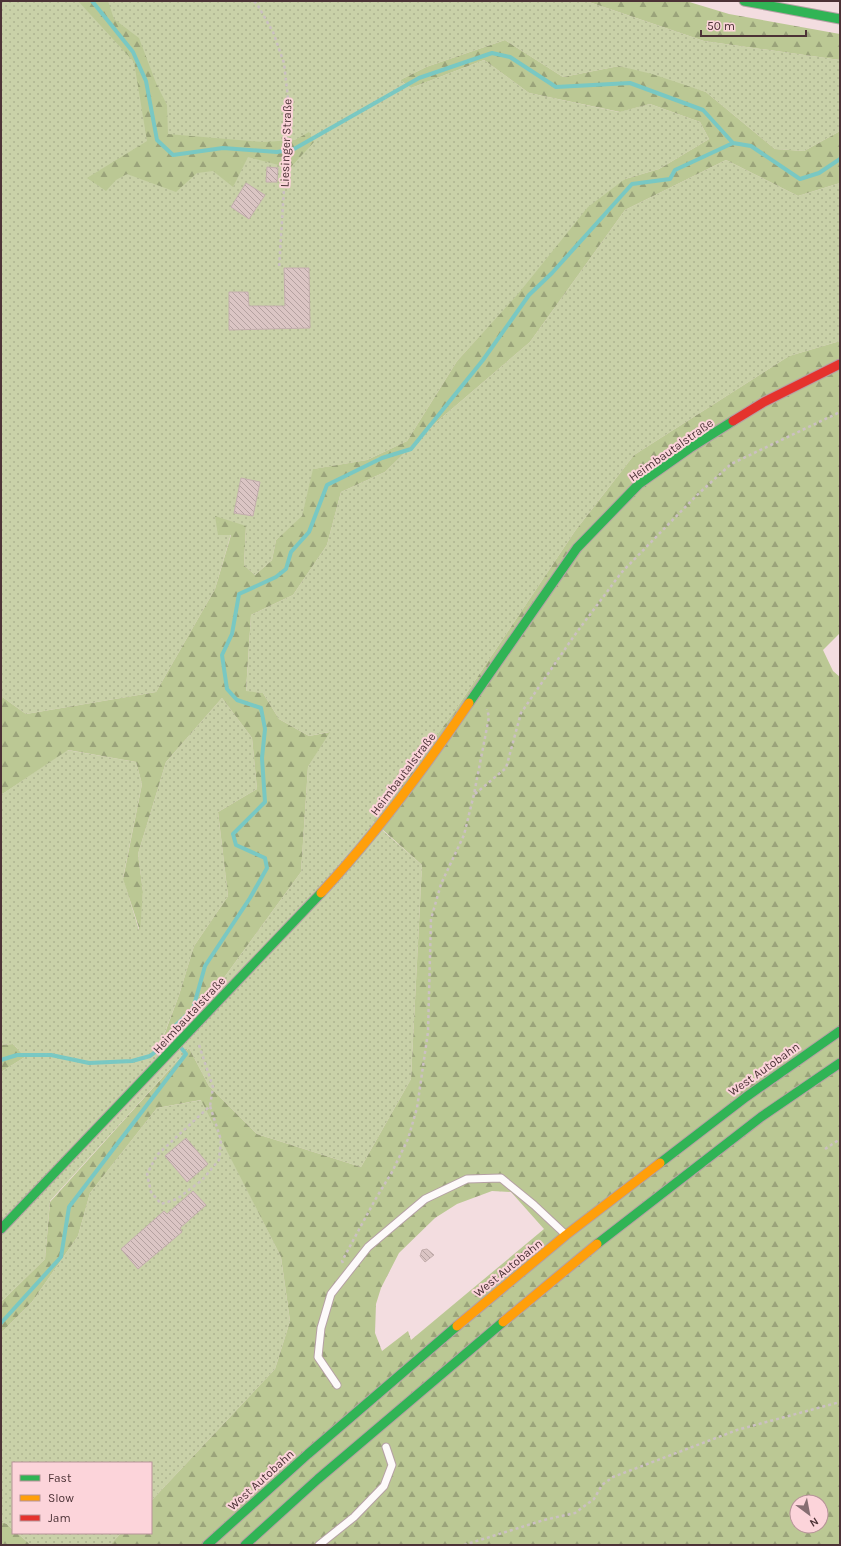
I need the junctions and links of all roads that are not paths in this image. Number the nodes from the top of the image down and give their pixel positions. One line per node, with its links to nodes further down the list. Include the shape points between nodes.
1 (744, 1): 2 (main road)
2 (840, 19)
3 (840, 364): 6 (main road, Heimbautalstraße, via 764,402 690,448 640,484 577,548 426,766 352,860)
4 (840, 1031): 7 (main road, West Autobahn, via 746,1097)
5 (840, 1062): 11 (main road, via 761,1117 579,1258 406,1404 260,1536)
6 (1, 1229)
7 (566, 1235): 8 (lane, via 501,1178 467,1179 424,1199 368,1247 331,1294 321,1328 318,1357); 10 (main road, West Autobahn, via 319,1444)
8 (336, 1386)
9 (386, 1447): 12 (lane, via 392,1465 384,1486 354,1517)
10 (207, 1545)
11 (245, 1545)
12 (319, 1545)

